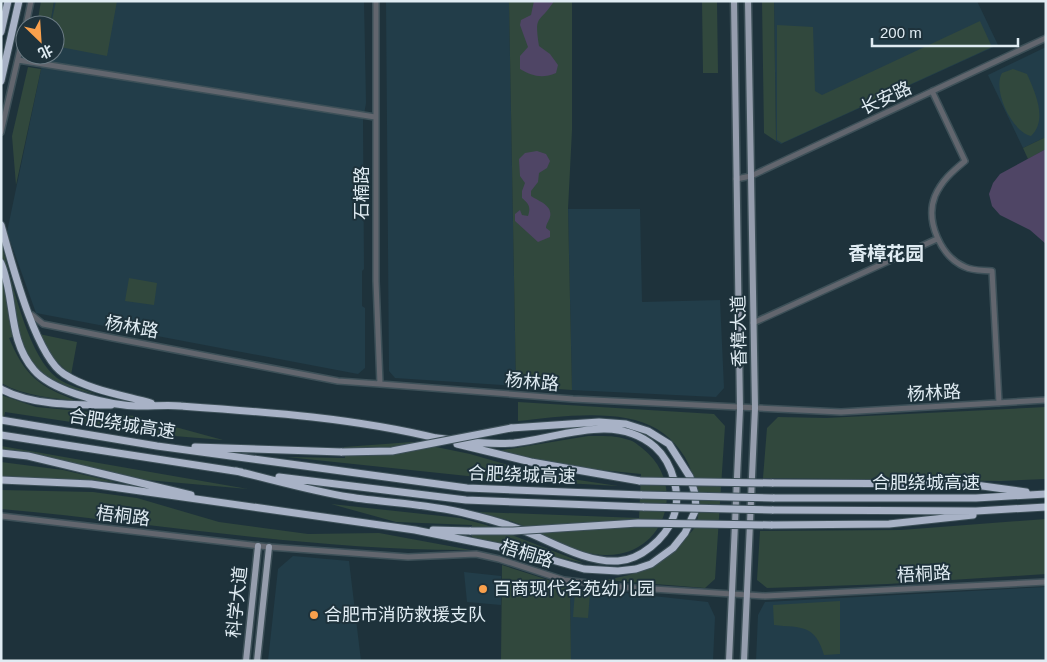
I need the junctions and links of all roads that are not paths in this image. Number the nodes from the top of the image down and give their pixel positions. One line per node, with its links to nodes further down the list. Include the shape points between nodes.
1 (8, 1): 8 (highway)
2 (18, 1): 12 (highway)
3 (31, 1): 7 (street)
4 (376, 1): 14 (street, 石楠路)
5 (734, 1): 17 (main road, 香樟大道)
6 (748, 1): 16 (main road, 香樟大道)
7 (28, 15)
8 (1, 32)
9 (1046, 38): 13 (street, 长安路)
10 (17, 65): 15 (street)
11 (49, 65): 14 (street)
12 (1, 81)
13 (932, 91): 16 (street, 长安路); 19 (street, via 965,161 946,177 935,196 932,207)
14 (375, 117): 23 (street, 石楠路)
15 (1, 132)
16 (751, 176): 17 (street, 长安路); 22 (main road, 香樟大道)
17 (736, 179): 30 (main road, 香樟大道)
18 (1, 225): 21 (highway)
19 (937, 239): 22 (street); 26 (street, via 950,259 966,268 992,272)
20 (1, 263): 27 (highway, via 7,276 16,339 22,354 42,378 55,386)
21 (28, 308): 23 (street, 杨林路, via 34,320 43,324 338,380); 28 (highway, via 38,339 63,374 85,385)
22 (754, 323): 29 (main road, 香樟大道)
23 (380, 384): 30 (street, 杨林路)
24 (1, 389): 27 (highway, via 14,396 37,401)
25 (1046, 400): 26 (street, 杨林路)
26 (999, 403): 29 (street, 杨林路, via 841,412)
27 (124, 405): 28 (highway)
28 (160, 406): 33 (highway, via 342,420)
29 (755, 408): 30 (street, 杨林路); 47 (main road, 香樟大道)
30 (740, 409): 46 (main road, 香樟大道)
31 (3, 420): 34 (highway, 合肥绕城高速)
32 (2, 436): 36 (highway, 合肥绕城高速)
33 (437, 438): 36 (highway, via 514,443 595,429 636,434 656,448 672,470 675,487 673,518 661,538 644,552 618,561 587,557 518,528 465,513 347,496); 38 (highway, bridge, via 530,462 640,481 968,484)
34 (157, 446): 38 (highway, 合肥绕城高速, bridge, via 467,488 774,498 976,498); 42 (highway, bridge, via 392,451 511,428 599,422 626,424 648,431 669,444 690,477 696,509 685,533 672,548 651,564 618,571 584,570 524,552)
35 (1, 453): 39 (highway, via 124,478)
36 (236, 471): 40 (highway, 合肥绕城高速, bridge, via 466,500 772,510 976,511)
37 (1, 480): 39 (highway, via 91,484)
38 (1045, 494)
39 (209, 501): 42 (highway)
40 (1044, 507): 42 (highway, bridge, via 889,524 638,523 513,531)
41 (1, 516): 43 (street, 梧桐路)
42 (415, 530)
43 (258, 546): 44 (street, 梧桐路); 48 (main road, 科学大道)
44 (269, 548): 46 (street, 梧桐路, via 408,557 476,554 566,580); 49 (main road, 科学大道)
45 (1046, 582): 47 (street, 梧桐路)
46 (732, 596): 47 (street, 梧桐路); 50 (main road, 香樟大道)
47 (748, 596): 51 (main road, 香樟大道)
48 (246, 661)
49 (257, 661)
50 (729, 661)
51 (744, 661)

